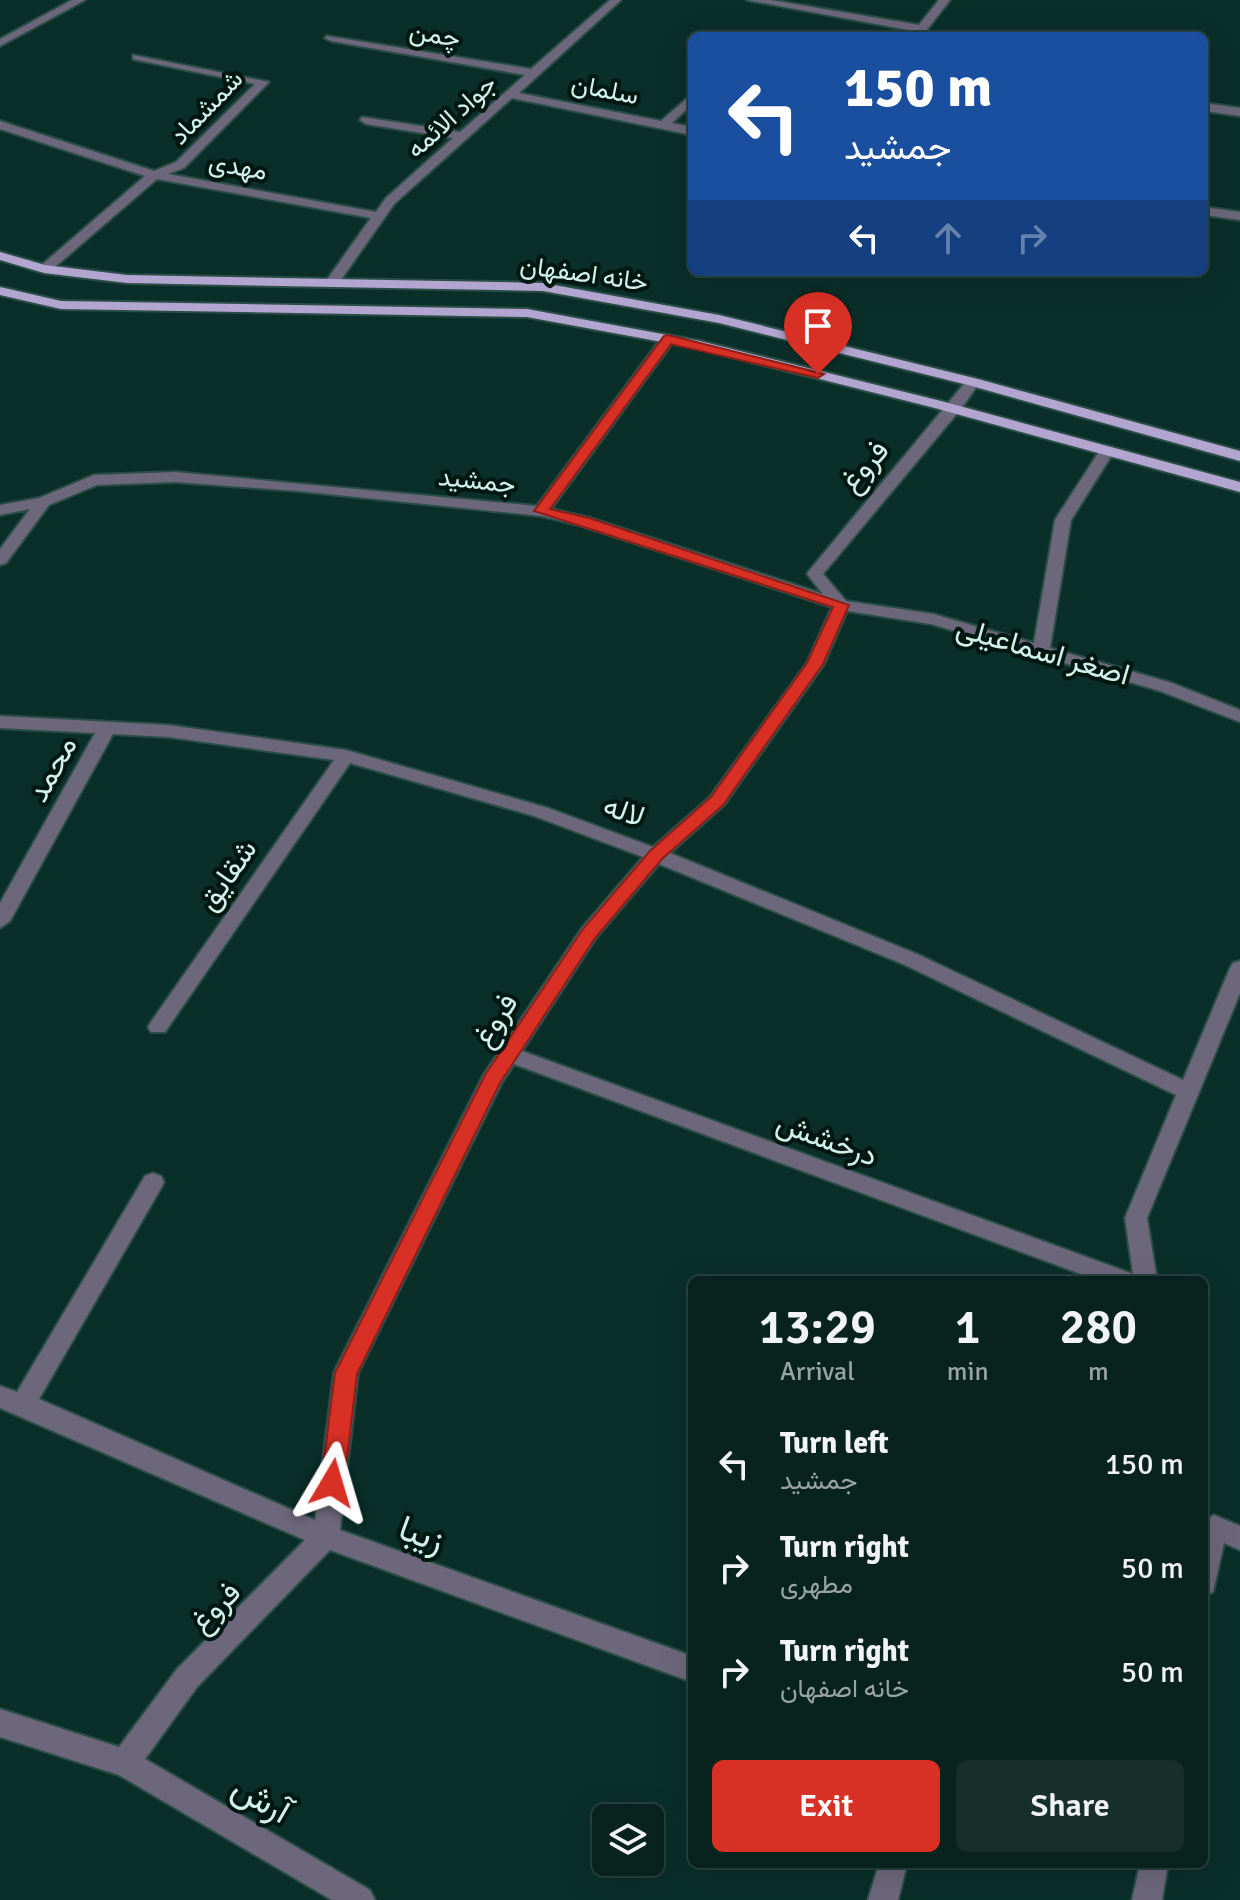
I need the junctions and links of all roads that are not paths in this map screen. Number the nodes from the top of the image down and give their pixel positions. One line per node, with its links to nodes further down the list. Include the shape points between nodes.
1 (80, 0): 7 (street)
2 (616, 0): 9 (street, جواد الائمه)
3 (752, 0): 5 (street)
4 (945, 0): 5 (street)
5 (918, 32)
6 (331, 38): 9 (street, چمن)
7 (0, 43)
8 (137, 57): 19 (street, شمشماد, via 263,82 180,165)
9 (532, 73): 10 (street, جواد الائمه)
10 (508, 94): 16 (street, سلمان); 18 (street, جواد الائمه)
11 (688, 102): 16 (street)
12 (1208, 108): 13 (street)
13 (1240, 112)
14 (366, 120): 18 (street)
15 (0, 125): 19 (street, مهدی)
16 (664, 125): 17 (street, سلمان)
17 (688, 130)
18 (462, 136): 21 (street, جواد الائمه)
19 (154, 175): 21 (street, مهدی); 24 (street, شمشماد)
20 (1208, 212): 22 (street)
21 (379, 216): 25 (street, جواد الائمه)
22 (1240, 216)
23 (0, 256): 24 (main road, خانه اصفهان)
24 (44, 269): 25 (main road, خانه اصفهان, via 127,279)
25 (333, 281): 28 (main road, خانه اصفهان, via 543,287 719,319)
26 (0, 291): 27 (main road, خانه اصفهان, via 61,305 527,313)
27 (668, 339): 29 (main road, خانه اصفهان); 35 (street)
28 (973, 382): 29 (street); 31 (main road, خانه اصفهان)
29 (954, 409): 30 (main road, خانه اصفهان); 37 (street, فروغ, via 815,574)
30 (1107, 450): 32 (main road, خانه اصفهان); 38 (street, via 1063,520)
31 (1240, 456)
32 (1240, 487)
33 (43, 502): 34 (street); 35 (street, جمشید, via 94,480 175,477); 36 (street)
34 (0, 510)
35 (541, 511): 37 (street, جمشید)
36 (0, 560)
37 (841, 605): 38 (street, اصغر اسماعیلی, via 933,619); 43 (street, فروغ, via 815,664 717,801)
38 (1041, 652): 39 (street, اصغر اسماعیلی, via 1166,687)
39 (1240, 716)
40 (0, 722): 41 (street, لاله)
41 (107, 728): 42 (street, لاله, via 168,731); 44 (street, محمد)
42 (346, 756): 43 (street, لاله, via 541,812); 46 (street, شقایق)
43 (656, 855): 47 (street, فروغ, via 589,933); 48 (street, لاله, via 910,959)
44 (0, 921)
45 (1240, 968): 48 (street)
46 (158, 1027)
47 (509, 1054): 50 (street, درخشش); 53 (street, فروغ, via 346,1373)
48 (1189, 1092): 51 (street, via 1136,1218)
49 (153, 1182): 52 (street)
50 (1113, 1276)
51 (1144, 1276)
52 (11, 1401): 53 (street, زیبا)
53 (326, 1537): 56 (street, زیبا); 58 (street, فروغ, via 187,1678)
54 (1240, 1538): 55 (street, via 1214,1527)
55 (1208, 1561)
56 (688, 1668)
57 (0, 1723): 58 (street, آرش)
58 (125, 1763): 61 (street, آرش)
59 (892, 1868): 62 (street)
60 (1153, 1868): 63 (street)
61 (360, 1900)
62 (883, 1900)
63 (1147, 1900)

